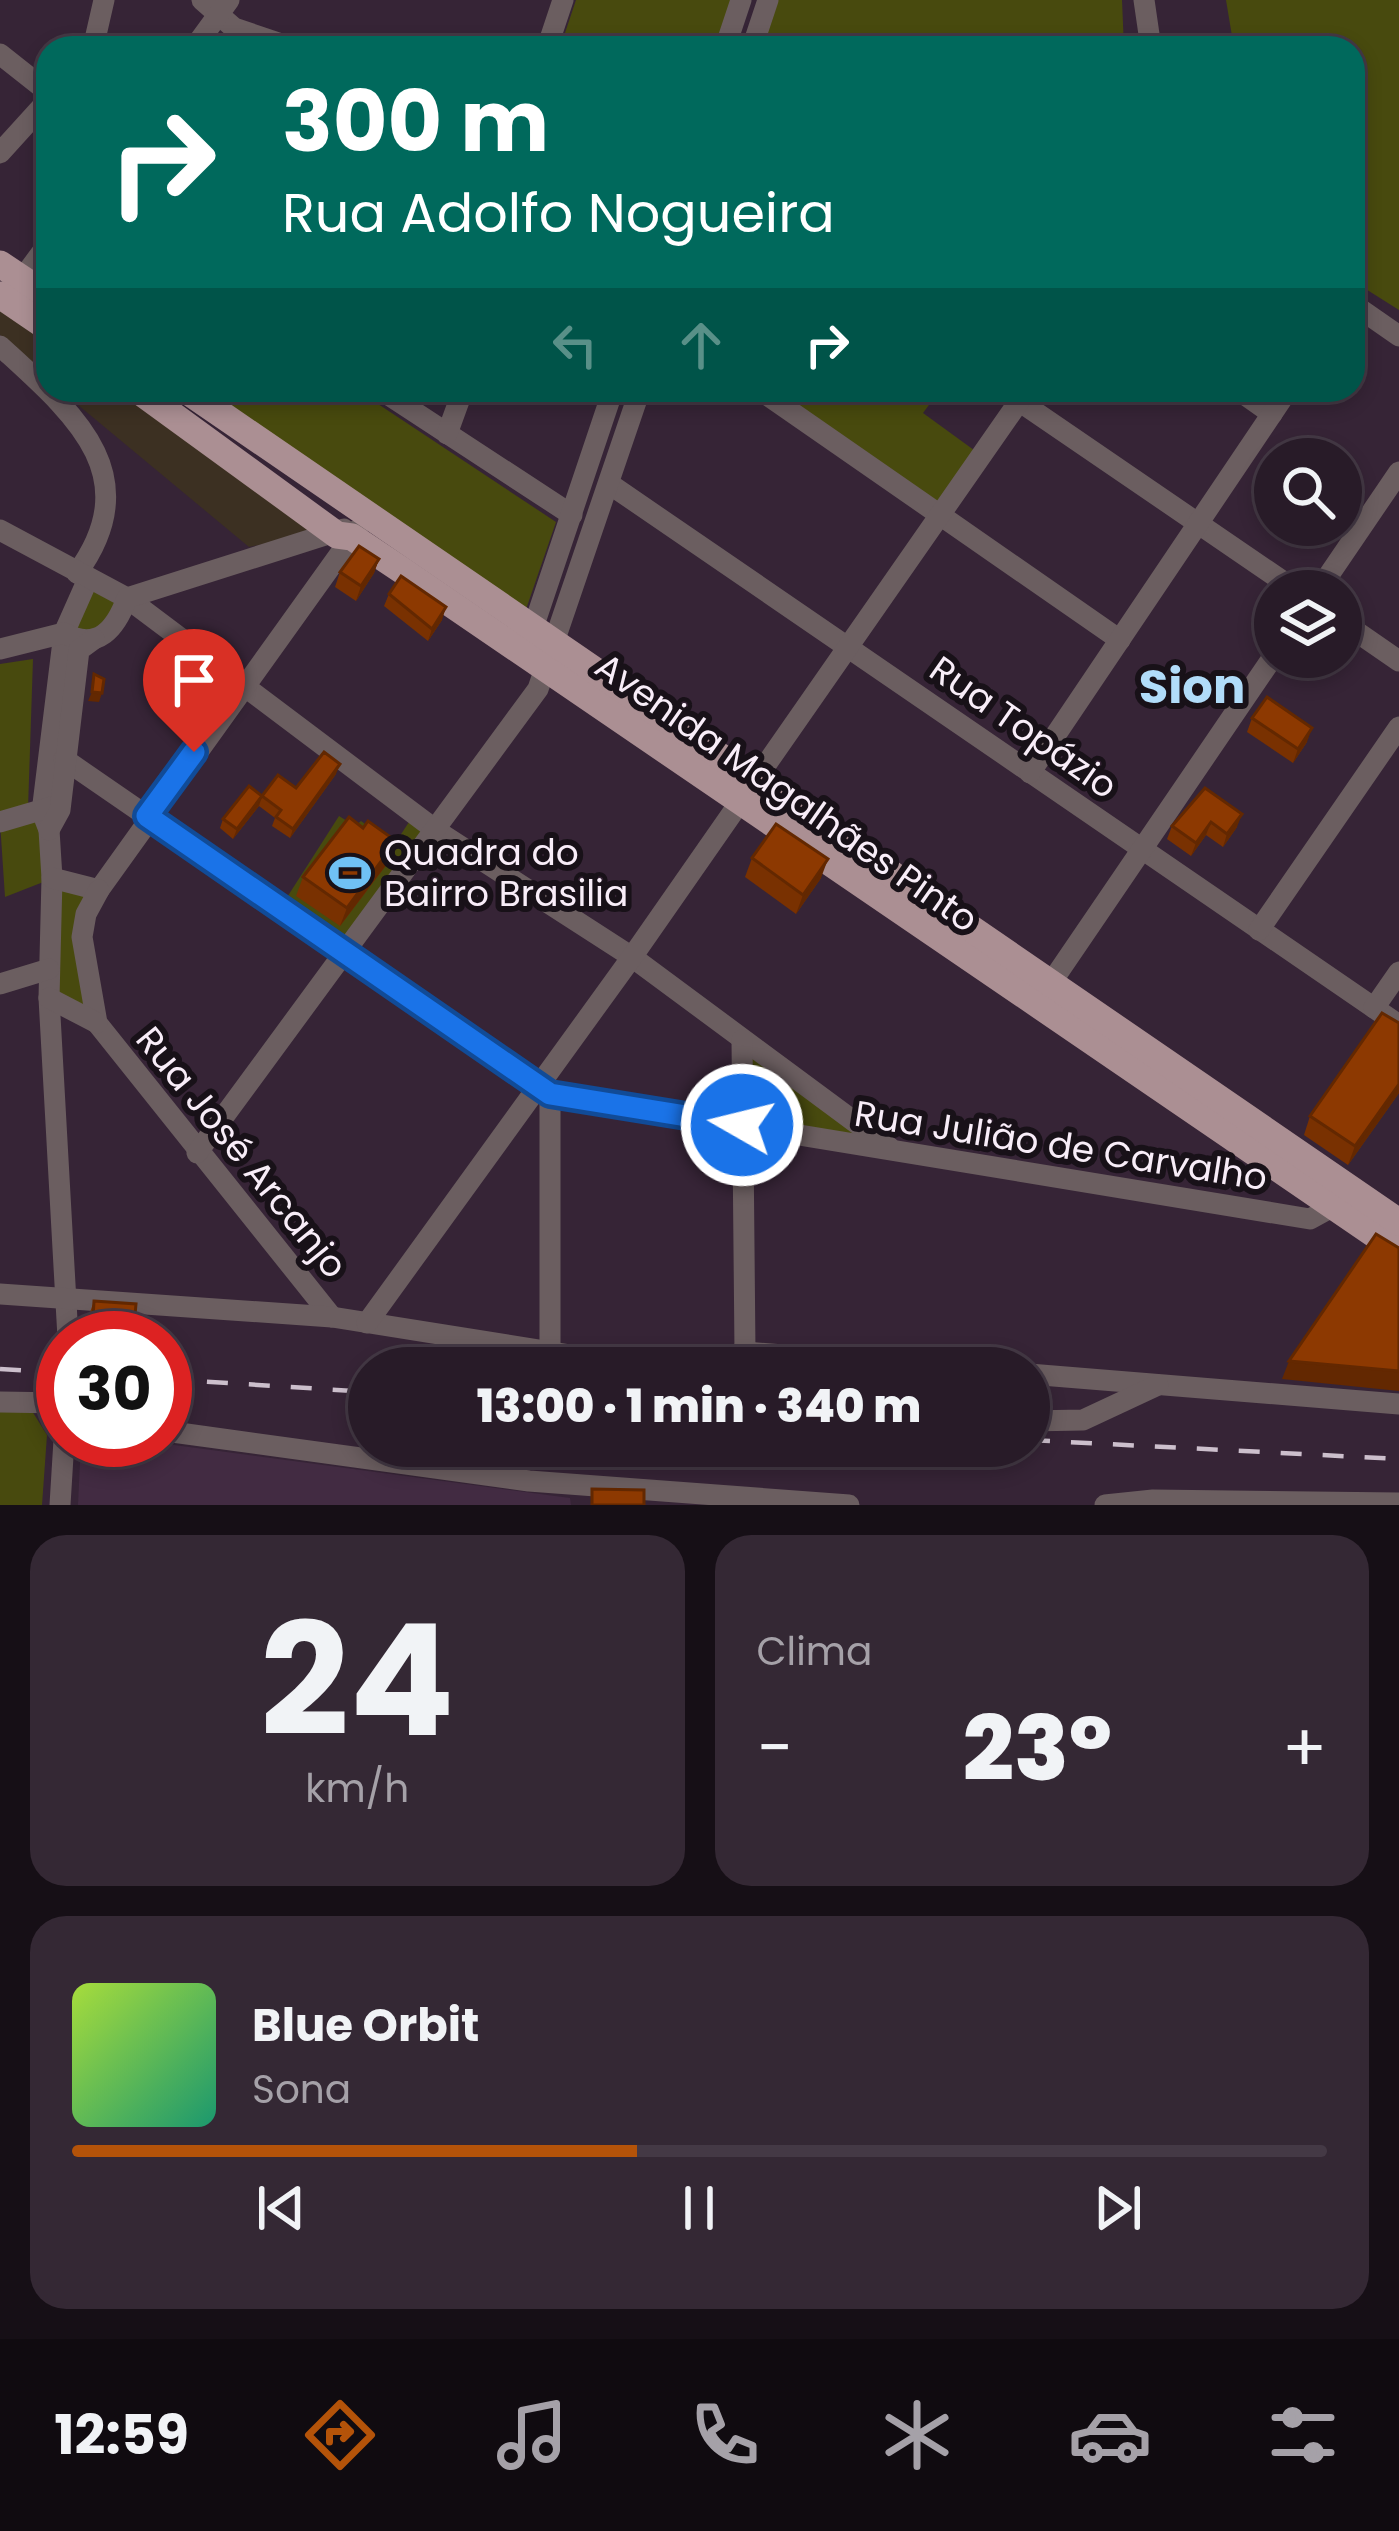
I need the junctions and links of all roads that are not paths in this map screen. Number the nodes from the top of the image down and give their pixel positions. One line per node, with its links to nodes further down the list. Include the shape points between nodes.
1 (104, 0): 7 (street)
2 (563, 0): 10 (street)
3 (741, 0): 11 (street)
4 (768, 0): 12 (street)
5 (1144, 0): 13 (street)
6 (217, 4): 8 (street); 9 (street, via 234,28)
7 (96, 36)
8 (200, 36)
9 (258, 36)
10 (551, 36)
11 (729, 36)
12 (756, 36)
13 (1149, 36)
14 (0, 54): 15 (street)
15 (36, 86)
16 (36, 110): 17 (street)
17 (0, 153)
18 (36, 254): 19 (street)
19 (5, 281): 20 (main road); 22 (main road)
20 (36, 292)
21 (1365, 312): 23 (street)
22 (36, 315)
23 (1399, 336)
24 (0, 346): 25 (street)
25 (36, 380)
26 (60, 402): 48 (street, via 105,471 103,525)
27 (197, 402): 44 (main road, Avenida Magalhães Pinto)
28 (399, 402): 38 (street)
29 (459, 402): 38 (street)
30 (609, 402): 41 (street)
31 (636, 402): 40 (street)
32 (777, 402): 42 (street)
33 (1019, 402): 42 (street)
34 (1031, 402): 43 (street)
35 (1255, 402): 37 (street)
36 (1280, 402): 37 (street)
37 (1272, 414): 43 (street)
38 (447, 434): 41 (street)
39 (1399, 472): 47 (street)
40 (611, 484): 54 (street, Rua Topázio); 56 (street)
41 (572, 514): 56 (street)
42 (941, 515): 53 (street); 54 (street)
43 (1198, 524): 46 (street); 53 (street)
44 (356, 525): 49 (street); 56 (main road, Avenida Magalhães Pinto); 59 (street, Rua José Arcanjo)
45 (0, 530): 48 (street)
46 (1266, 570)
47 (1332, 570)
48 (77, 573): 49 (street); 51 (street, via 88,579)
49 (127, 598): 52 (street, via 120,620); 59 (street)
50 (1362, 635): 57 (street)
51 (64, 639): 52 (street); 55 (street); 64 (street)
52 (94, 639): 61 (street, via 79,650 73,673)
53 (1120, 640): 62 (street)
54 (851, 647): 62 (street, Rua Topázio); 63 (street)
55 (0, 649)
56 (541, 650): 63 (main road, Avenida Magalhães Pinto); 67 (street)
57 (1399, 661)
58 (1259, 678): 68 (street)
59 (241, 688): 65 (street, Rua José Arcanjo); 67 (street)
60 (1399, 727): 71 (street)
61 (64, 759): 64 (street); 65 (street, Rua Julião de Carvalho)
62 (1030, 773): 68 (street, Rua Topázio)
63 (748, 792): 73 (street); 77 (main road, Avenida Magalhães Pinto)
64 (50, 814): 66 (street); 69 (street)
65 (147, 816): 70 (street, Rua José Arcanjo); 72 (street, Rua Julião de Carvalho)
66 (0, 822)
67 (437, 830): 72 (street); 73 (street)
68 (1144, 850): 71 (street, Rua Topázio); 77 (street)
69 (52, 878): 70 (street); 74 (street)
70 (99, 890): 80 (street, Rua José Arcanjo, via 82,937)
71 (1259, 930): 79 (street, Rua Topázio)
72 (347, 954): 83 (street, Rua Julião de Carvalho); 85 (street)
73 (632, 957): 82 (street); 83 (street)
74 (49, 969): 76 (street); 78 (street)
75 (1399, 972): 79 (street)
76 (0, 984)
77 (1043, 995): 87 (main road, Avenida Magalhães Pinto)
78 (49, 998): 80 (street); 91 (street)
79 (1374, 1009): 81 (street, Rua Topázio)
80 (98, 1024): 85 (street, Rua José Arcanjo)
81 (1399, 1025)
82 (742, 1040): 84 (street); 86 (street)
83 (545, 1089): 84 (street, Rua Julião de Carvalho); 94 (street); 96 (street)
84 (742, 1125): 86 (street, Rua Julião de Carvalho); 97 (street)
85 (197, 1153): 93 (street, Rua José Arcanjo)
86 (896, 1153): 87 (street, Rua Julião de Carvalho, via 1310,1219)
87 (1344, 1199): 88 (main road, Avenida Magalhães Pinto); 89 (main road, Avenida Magalhães Pinto)
88 (1399, 1222)
89 (1399, 1251)
90 (0, 1294): 91 (street)
91 (66, 1298): 92 (street); 93 (street)
92 (67, 1311)
93 (332, 1318): 94 (street)
94 (368, 1323): 95 (street)
95 (519, 1347)
96 (550, 1347)
97 (745, 1347)
98 (1050, 1376): 99 (street)
99 (1158, 1384): 102 (street); 103 (street, via 1083,1420)
100 (0, 1402): 101 (street)
101 (36, 1403)
102 (1399, 1404)
103 (1050, 1421)
104 (192, 1435): 109 (street, via 529,1481)
105 (62, 1467): 108 (street)
106 (1153, 1502): 107 (street); 110 (street)
107 (1399, 1503)
108 (60, 1505)
109 (849, 1505)
110 (1105, 1505)

